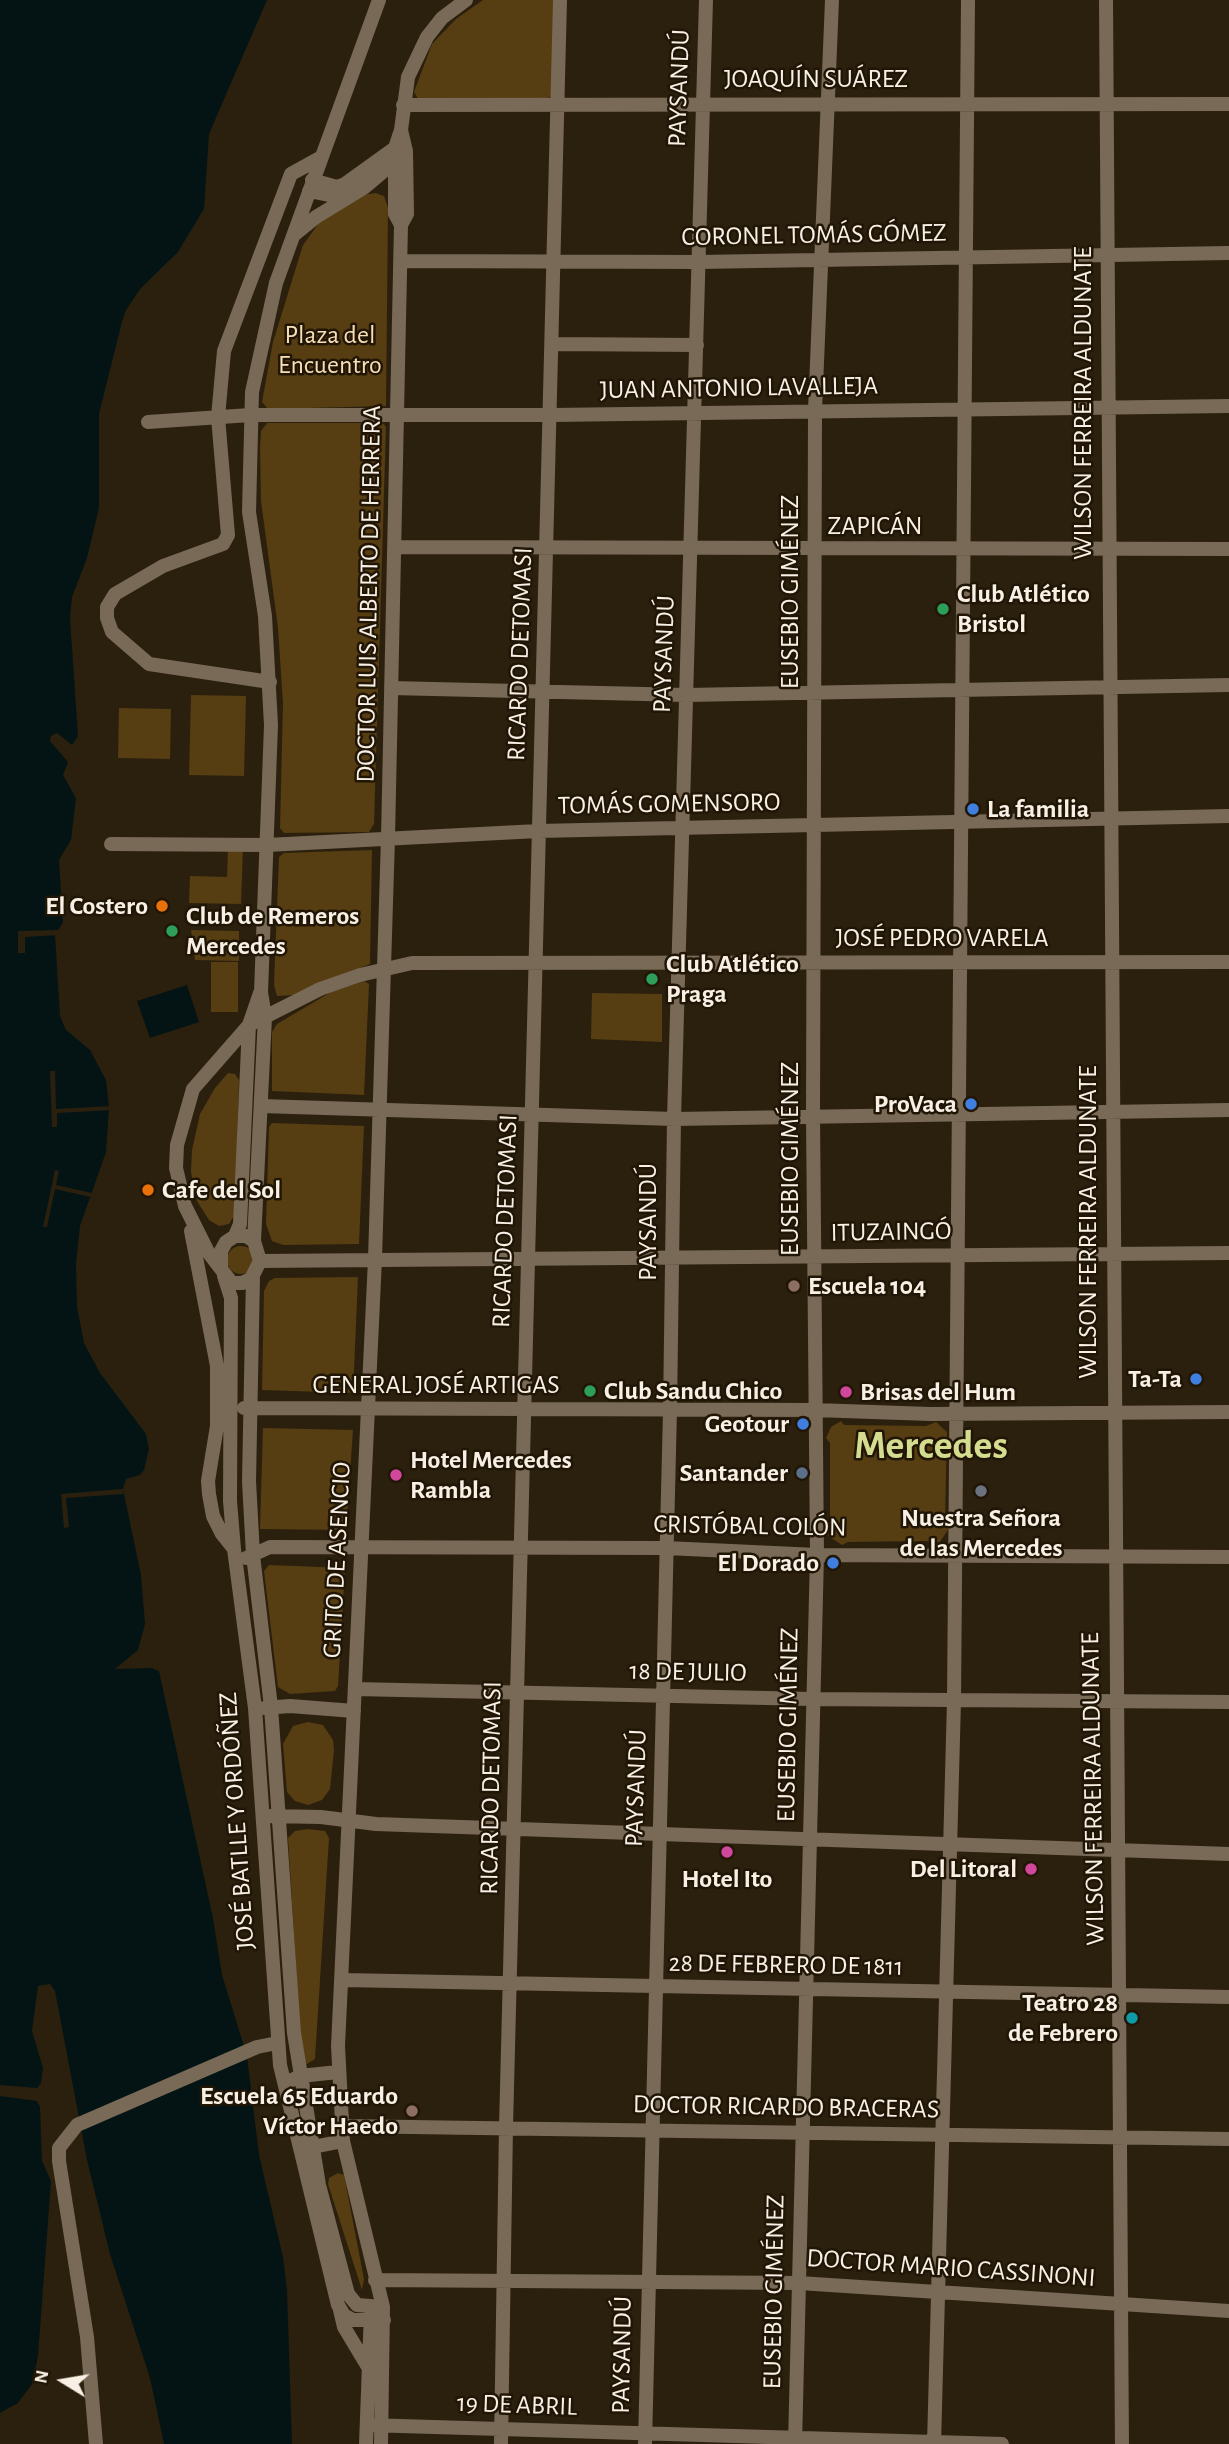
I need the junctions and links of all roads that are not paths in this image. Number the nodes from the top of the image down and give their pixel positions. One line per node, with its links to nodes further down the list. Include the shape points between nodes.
1 (379, 0): 16 (street)
2 (466, 0): 10 (street, DOCTOR LUIS ALBERTO DE HERRERA, via 442,18 419,49)
3 (560, 0): 11 (street, RICARDO DETOMASI)
4 (706, 0): 8 (street, PAYSANDÚ)
5 (832, 0): 9 (street, EUSEBIO GIMÉNEZ)
6 (968, 0): 12 (street)
7 (1106, 0): 13 (street, WILSON FERREIRA ALDUNATE)
8 (703, 103): 9 (street, JOAQUÍN SUÁREZ); 11 (street, JOAQUÍN SUÁREZ); 29 (street, PAYSANDÚ)
9 (828, 103): 12 (street, JOAQUÍN SUÁREZ); 26 (street, EUSEBIO GIMÉNEZ)
10 (403, 104): 11 (street, JOAQUÍN SUÁREZ); 15 (street, DOCTOR LUIS ALBERTO DE HERRERA)
11 (559, 104): 28 (street, RICARDO DETOMASI)
12 (967, 104): 13 (street, JOAQUÍN SUÁREZ); 25 (street)
13 (1106, 104): 14 (street, JOAQUÍN SUÁREZ); 24 (street, WILSON FERREIRA ALDUNATE)
14 (1229, 104)
15 (398, 154): 17 (street, via 337,187); 18 (street); 20 (street, DOCTOR LUIS ALBERTO DE HERRERA); 21 (street, DOCTOR LUIS ALBERTO DE HERRERA, via 407,214)
16 (320, 158): 17 (street); 40 (street, via 291,174 224,351)
17 (311, 185): 19 (street); 22 (street)
18 (365, 187): 19 (street); 20 (street, via 379,188)
19 (344, 198): 22 (street)
20 (395, 200): 21 (street, DOCTOR LUIS ALBERTO DE HERRERA)
21 (401, 225): 27 (street, DOCTOR LUIS ALBERTO DE HERRERA)
22 (293, 236): 38 (street, via 266,322)
23 (1229, 253): 24 (street, CORONEL TOMÁS GÓMEZ)
24 (1106, 255): 25 (street, CORONEL TOMÁS GÓMEZ); 33 (street, WILSON FERREIRA ALDUNATE)
25 (965, 258): 26 (street, CORONEL TOMÁS GÓMEZ); 34 (street)
26 (821, 260): 29 (street, CORONEL TOMÁS GÓMEZ); 35 (street, EUSEBIO GIMÉNEZ)
27 (400, 261): 28 (street, CORONEL TOMÁS GÓMEZ); 36 (street, DOCTOR LUIS ALBERTO DE HERRERA)
28 (555, 262): 29 (street, CORONEL TOMÁS GÓMEZ); 30 (street, RICARDO DETOMASI)
29 (699, 262): 31 (street, PAYSANDÚ)
30 (553, 344): 31 (street); 39 (street, RICARDO DETOMASI)
31 (697, 345): 37 (street, PAYSANDÚ)
32 (1229, 407): 33 (street, JUAN ANTONIO LAVALLEJA)
33 (1107, 408): 34 (street, JUAN ANTONIO LAVALLEJA); 46 (street, WILSON FERREIRA ALDUNATE)
34 (963, 409): 35 (street, JUAN ANTONIO LAVALLEJA); 48 (street)
35 (815, 411): 37 (street, JUAN ANTONIO LAVALLEJA); 45 (street, EUSEBIO GIMÉNEZ)
36 (397, 414): 38 (street, JUAN ANTONIO LAVALLEJA); 39 (street, JUAN ANTONIO LAVALLEJA); 42 (street, DOCTOR LUIS ALBERTO DE HERRERA)
37 (693, 414): 39 (street, JUAN ANTONIO LAVALLEJA); 44 (street, PAYSANDÚ)
38 (250, 415): 40 (street, JUAN ANTONIO LAVALLEJA); 49 (street, via 250,512)
39 (552, 415): 43 (street, RICARDO DETOMASI)
40 (218, 417): 41 (street, JUAN ANTONIO LAVALLEJA); 49 (street, via 228,535 223,544 183,557 115,594 107,618 112,632 149,664)
41 (148, 422)
42 (395, 547): 43 (street, ZAPICÁN); 51 (street, DOCTOR LUIS ALBERTO DE HERRERA)
43 (548, 547): 44 (street, ZAPICÁN); 54 (street, RICARDO DETOMASI)
44 (692, 549): 45 (street, ZAPICÁN); 56 (street, PAYSANDÚ)
45 (815, 550): 48 (street, ZAPICÁN); 55 (street, EUSEBIO GIMÉNEZ)
46 (1108, 550): 47 (street, ZAPICÁN); 48 (street, ZAPICÁN); 52 (street, WILSON FERREIRA ALDUNATE)
47 (1229, 550)
48 (963, 551): 53 (street)
49 (270, 682): 65 (street)
50 (1229, 685): 52 (street)
51 (391, 688): 54 (street); 63 (street, DOCTOR LUIS ALBERTO DE HERRERA)
52 (1110, 688): 53 (street); 58 (street, WILSON FERREIRA ALDUNATE)
53 (961, 691): 55 (street); 59 (street)
54 (543, 692): 56 (street); 62 (street, RICARDO DETOMASI)
55 (814, 694): 56 (street); 60 (street, EUSEBIO GIMÉNEZ)
56 (686, 695): 61 (street, PAYSANDÚ)
57 (1229, 816): 58 (street, TOMÁS GOMENSORO)
58 (1111, 818): 59 (street, TOMÁS GOMENSORO); 70 (street, WILSON FERREIRA ALDUNATE)
59 (961, 822): 60 (street, TOMÁS GOMENSORO); 69 (street)
60 (814, 826): 61 (street, TOMÁS GOMENSORO); 68 (street, EUSEBIO GIMÉNEZ)
61 (683, 828): 62 (street, TOMÁS GOMENSORO); 67 (street, PAYSANDÚ)
62 (538, 831): 63 (street, TOMÁS GOMENSORO); 71 (street, RICARDO DETOMASI)
63 (388, 838): 65 (street, TOMÁS GOMENSORO); 72 (street, GRITO DE ASENCIO)
64 (111, 844): 65 (street, TOMÁS GOMENSORO)
65 (267, 845): 73 (street)
66 (1229, 961): 70 (street, JOSÉ PEDRO VARELA)
67 (679, 962): 68 (street, JOSÉ PEDRO VARELA); 71 (street, JOSÉ PEDRO VARELA); 83 (street, PAYSANDÚ)
68 (815, 962): 69 (street, JOSÉ PEDRO VARELA); 82 (street, EUSEBIO GIMÉNEZ)
69 (960, 962): 70 (street, JOSÉ PEDRO VARELA); 81 (street)
70 (1111, 962): 79 (street, WILSON FERREIRA ALDUNATE)
71 (535, 963): 72 (street, JOSÉ PEDRO VARELA, via 406,963); 80 (street, RICARDO DETOMASI)
72 (384, 968): 74 (street, JOSÉ PEDRO VARELA, via 328,985); 77 (street, GRITO DE ASENCIO)
73 (261, 992): 74 (street); 75 (street)
74 (265, 1017): 75 (street, JOSÉ PEDRO VARELA); 76 (street)
75 (249, 1025): 84 (street, via 193,1089 177,1145 176,1168); 85 (street, via 240,1224)
76 (261, 1106): 77 (street); 86 (street)
77 (380, 1110): 80 (street); 91 (street, GRITO DE ASENCIO)
78 (1229, 1110): 79 (street)
79 (1112, 1112): 81 (street); 89 (street, WILSON FERREIRA ALDUNATE)
80 (532, 1115): 83 (street); 93 (street, RICARDO DETOMASI)
81 (959, 1115): 82 (street); 88 (street)
82 (813, 1117): 83 (street); 90 (street, EUSEBIO GIMÉNEZ)
83 (674, 1119): 92 (street, PAYSANDÚ)
84 (185, 1206): 95 (street); 113 (street, via 217,1366 217,1426 209,1494 217,1525)
85 (235, 1236): 86 (street); 95 (street, via 221,1251)
86 (254, 1241): 94 (street)
87 (1229, 1253): 89 (street, ITUZAINGÓ)
88 (960, 1255): 89 (street, ITUZAINGÓ); 90 (street, ITUZAINGÓ); 103 (street)
89 (1113, 1255): 104 (street, WILSON FERREIRA ALDUNATE)
90 (814, 1258): 92 (street, ITUZAINGÓ); 102 (street, EUSEBIO GIMÉNEZ)
91 (375, 1259): 93 (street, ITUZAINGÓ); 94 (street, ITUZAINGÓ); 99 (street, GRITO DE ASENCIO)
92 (673, 1259): 93 (street, ITUZAINGÓ); 101 (street, PAYSANDÚ)
93 (528, 1260): 100 (street, RICARDO DETOMASI)
94 (260, 1261): 96 (street)
95 (223, 1273): 96 (street, via 232,1283); 97 (street, JOSÉ BATLLE Y ORDÓÑEZ, via 230,1298)
96 (253, 1276): 98 (street)
97 (230, 1408): 98 (street, GENERAL JOSÉ ARTIGAS); 113 (street, JOSÉ BATLLE Y ORDÓÑEZ)
98 (250, 1408): 99 (street, GENERAL JOSÉ ARTIGAS); 112 (street)
99 (369, 1409): 100 (street, GENERAL JOSÉ ARTIGAS); 115 (street, GRITO DE ASENCIO)
100 (524, 1409): 101 (street, GENERAL JOSÉ ARTIGAS); 116 (street, RICARDO DETOMASI)
101 (670, 1410): 102 (street, GENERAL JOSÉ ARTIGAS); 117 (street, PAYSANDÚ)
102 (815, 1410): 106 (street, GENERAL JOSÉ ARTIGAS); 109 (street, EUSEBIO GIMÉNEZ)
103 (958, 1412): 104 (street, GENERAL JOSÉ ARTIGAS); 107 (street, GENERAL JOSÉ ARTIGAS); 108 (street)
104 (1114, 1412): 105 (street, GENERAL JOSÉ ARTIGAS); 123 (street, WILSON FERREIRA ALDUNATE)
105 (1229, 1412)
106 (839, 1413): 107 (street, GENERAL JOSÉ ARTIGAS); 109 (street, via 825,1422)
107 (930, 1414): 108 (street, via 945,1419)
108 (957, 1434): 111 (street)
109 (818, 1436): 110 (street, EUSEBIO GIMÉNEZ)
110 (816, 1530): 118 (street); 122 (street, EUSEBIO GIMÉNEZ)
111 (955, 1531): 119 (street); 120 (street)
112 (252, 1538): 113 (street, via 242,1532); 114 (street); 121 (street)
113 (234, 1547): 121 (street, via 244,1558); 133 (street, JOSÉ BATLLE Y ORDÓÑEZ)
114 (270, 1547): 115 (street, CRISTÓBAL COLÓN); 121 (street)
115 (362, 1547): 116 (street, CRISTÓBAL COLÓN); 125 (street, GRITO DE ASENCIO)
116 (520, 1548): 117 (street, CRISTÓBAL COLÓN); 126 (street, RICARDO DETOMASI)
117 (666, 1548): 122 (street, CRISTÓBAL COLÓN); 127 (street, PAYSANDÚ)
118 (846, 1553): 119 (street, CRISTÓBAL COLÓN); 122 (street, CRISTÓBAL COLÓN)
119 (933, 1554): 120 (street, CRISTÓBAL COLÓN)
120 (956, 1554): 123 (street, CRISTÓBAL COLÓN); 129 (street)
121 (253, 1555): 132 (street)
122 (817, 1555): 128 (street, EUSEBIO GIMÉNEZ)
123 (1114, 1556): 124 (street, CRISTÓBAL COLÓN); 130 (street, WILSON FERREIRA ALDUNATE)
124 (1229, 1557)
125 (355, 1689): 126 (street, 18 DE JULIO); 134 (street, GRITO DE ASENCIO)
126 (518, 1692): 127 (street, 18 DE JULIO); 138 (street, RICARDO DETOMASI)
127 (663, 1696): 128 (street, 18 DE JULIO); 139 (street, PAYSANDÚ)
128 (812, 1699): 129 (street, 18 DE JULIO); 140 (street, EUSEBIO GIMÉNEZ)
129 (954, 1701): 130 (street, 18 DE JULIO); 141 (street)
130 (1117, 1702): 131 (street, 18 DE JULIO); 142 (street, WILSON FERREIRA ALDUNATE)
131 (1229, 1702)
132 (271, 1707): 133 (street); 134 (street); 136 (street)
133 (256, 1709): 135 (street, JOSÉ BATLLE Y ORDÓÑEZ)
134 (354, 1711): 137 (street, GRITO DE ASENCIO)
135 (262, 1816): 136 (street); 151 (street, JOSÉ BATLLE Y ORDÓÑEZ)
136 (278, 1816): 137 (street); 153 (street)
137 (349, 1821): 138 (street); 144 (street, GRITO DE ASENCIO)
138 (514, 1829): 139 (street); 145 (street, RICARDO DETOMASI)
139 (659, 1835): 140 (street); 146 (street, PAYSANDÚ)
140 (809, 1840): 141 (street); 147 (street, EUSEBIO GIMÉNEZ)
141 (950, 1846): 142 (street); 148 (street)
142 (1119, 1852): 143 (street); 149 (street, WILSON FERREIRA ALDUNATE)
143 (1229, 1854)
144 (343, 1980): 145 (street, 28 DE FEBRERO DE 1811); 152 (street, GRITO DE ASENCIO)
145 (511, 1984): 146 (street, 28 DE FEBRERO DE 1811); 155 (street, RICARDO DETOMASI)
146 (656, 1986): 147 (street, 28 DE FEBRERO DE 1811); 156 (street, PAYSANDÚ)
147 (806, 1990): 148 (street, 28 DE FEBRERO DE 1811); 157 (street, EUSEBIO GIMÉNEZ)
148 (946, 1992): 149 (street, 28 DE FEBRERO DE 1811); 159 (street)
149 (1120, 1996): 150 (street, 28 DE FEBRERO DE 1811); 160 (street, WILSON FERREIRA ALDUNATE)
150 (1229, 1997)
151 (277, 2043): 154 (street, JOSÉ BATLLE Y ORDÓÑEZ); 178 (street, via 257,2047 77,2125 62,2142 59,2161 87,2337)
152 (338, 2072): 153 (street); 158 (street, GRITO DE ASENCIO)
153 (300, 2076): 154 (street); 162 (street)
154 (285, 2085): 162 (street, JOSÉ BATLLE Y ORDÓÑEZ)
155 (506, 2127): 156 (street, DOCTOR RICARDO BRACERAS); 158 (street, DOCTOR RICARDO BRACERAS); 164 (street, RICARDO DETOMASI)
156 (652, 2130): 157 (street, DOCTOR RICARDO BRACERAS); 165 (street, PAYSANDÚ)
157 (802, 2132): 159 (street, DOCTOR RICARDO BRACERAS); 166 (street, EUSEBIO GIMÉNEZ)
158 (343, 2133): 162 (street, DOCTOR RICARDO BRACERAS); 163 (street, GRITO DE ASENCIO)
159 (942, 2134): 160 (street, DOCTOR RICARDO BRACERAS); 167 (street)
160 (1121, 2136): 161 (street, DOCTOR RICARDO BRACERAS); 168 (street, WILSON FERREIRA ALDUNATE)
161 (1229, 2138)
162 (307, 2148): 169 (street, JOSÉ BATLLE Y ORDÓÑEZ); 171 (street, via 348,2294 357,2305)
163 (375, 2280): 164 (street, DOCTOR MARIO CASSINONI); 171 (street, GRITO DE ASENCIO)
164 (503, 2281): 165 (street, DOCTOR MARIO CASSINONI); 174 (street, RICARDO DETOMASI)
165 (649, 2281): 166 (street, DOCTOR MARIO CASSINONI); 175 (street, PAYSANDÚ)
166 (799, 2283): 167 (street, DOCTOR MARIO CASSINONI); 176 (street, EUSEBIO GIMÉNEZ)
167 (938, 2292): 168 (street, DOCTOR MARIO CASSINONI); 177 (street)
168 (1123, 2304): 170 (street, DOCTOR MARIO CASSINONI); 182 (street, WILSON FERREIRA ALDUNATE)
169 (338, 2305): 171 (street, via 348,2318); 172 (street, JOSÉ BATLLE Y ORDÓÑEZ, via 344,2326)
170 (1229, 2311)
171 (377, 2314): 172 (street, GRITO DE ASENCIO); 173 (street, GRITO DE ASENCIO)
172 (368, 2367): 173 (street, GRITO DE ASENCIO)
173 (374, 2425): 174 (street, 19 DE ABRIL); 179 (street, GRITO DE ASENCIO); 180 (street, GRITO DE ASENCIO)
174 (501, 2437): 175 (street, 19 DE ABRIL)
175 (645, 2439): 176 (street, 19 DE ABRIL)
176 (795, 2440): 177 (street, 19 DE ABRIL)
177 (934, 2442): 181 (street, 19 DE ABRIL)
178 (96, 2444)
179 (366, 2444)
180 (381, 2444)
181 (1002, 2444)
182 (1122, 2444)

